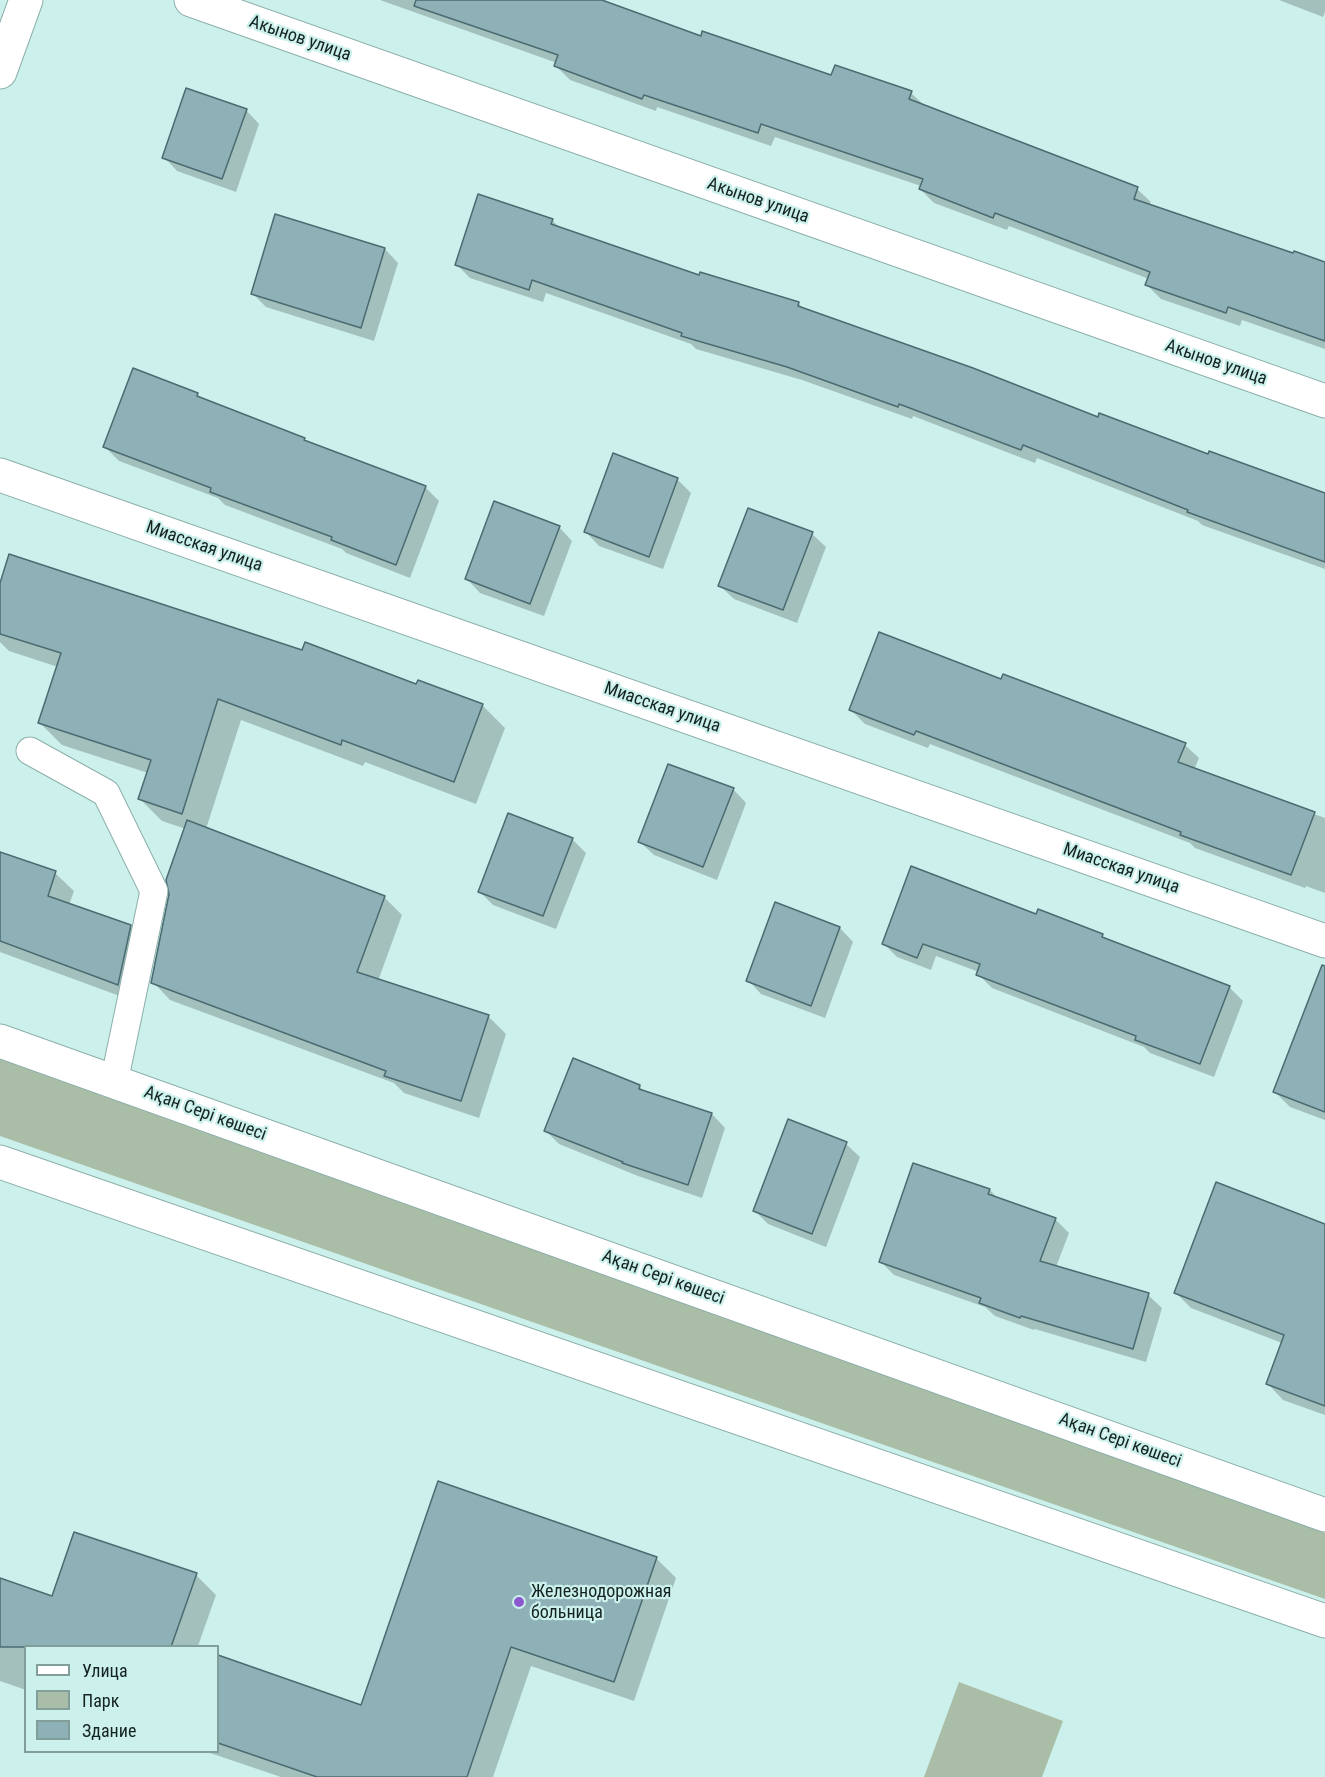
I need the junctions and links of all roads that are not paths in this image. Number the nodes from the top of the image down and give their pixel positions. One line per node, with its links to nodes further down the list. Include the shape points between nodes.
1 (26, 0): 3 (street)
2 (191, 0): 4 (street, Акынов улица)
3 (0, 72)
4 (1325, 401)
5 (0, 475): 7 (street, Миасская улица)
6 (30, 751): 9 (lane, via 106,793 154,891)
7 (1325, 941)
8 (0, 1041): 9 (street, Ақан Сері көшесі)
9 (114, 1082): 11 (street, Ақан Сері көшесі)
10 (0, 1162): 12 (street)
11 (1325, 1515)
12 (1325, 1621)

